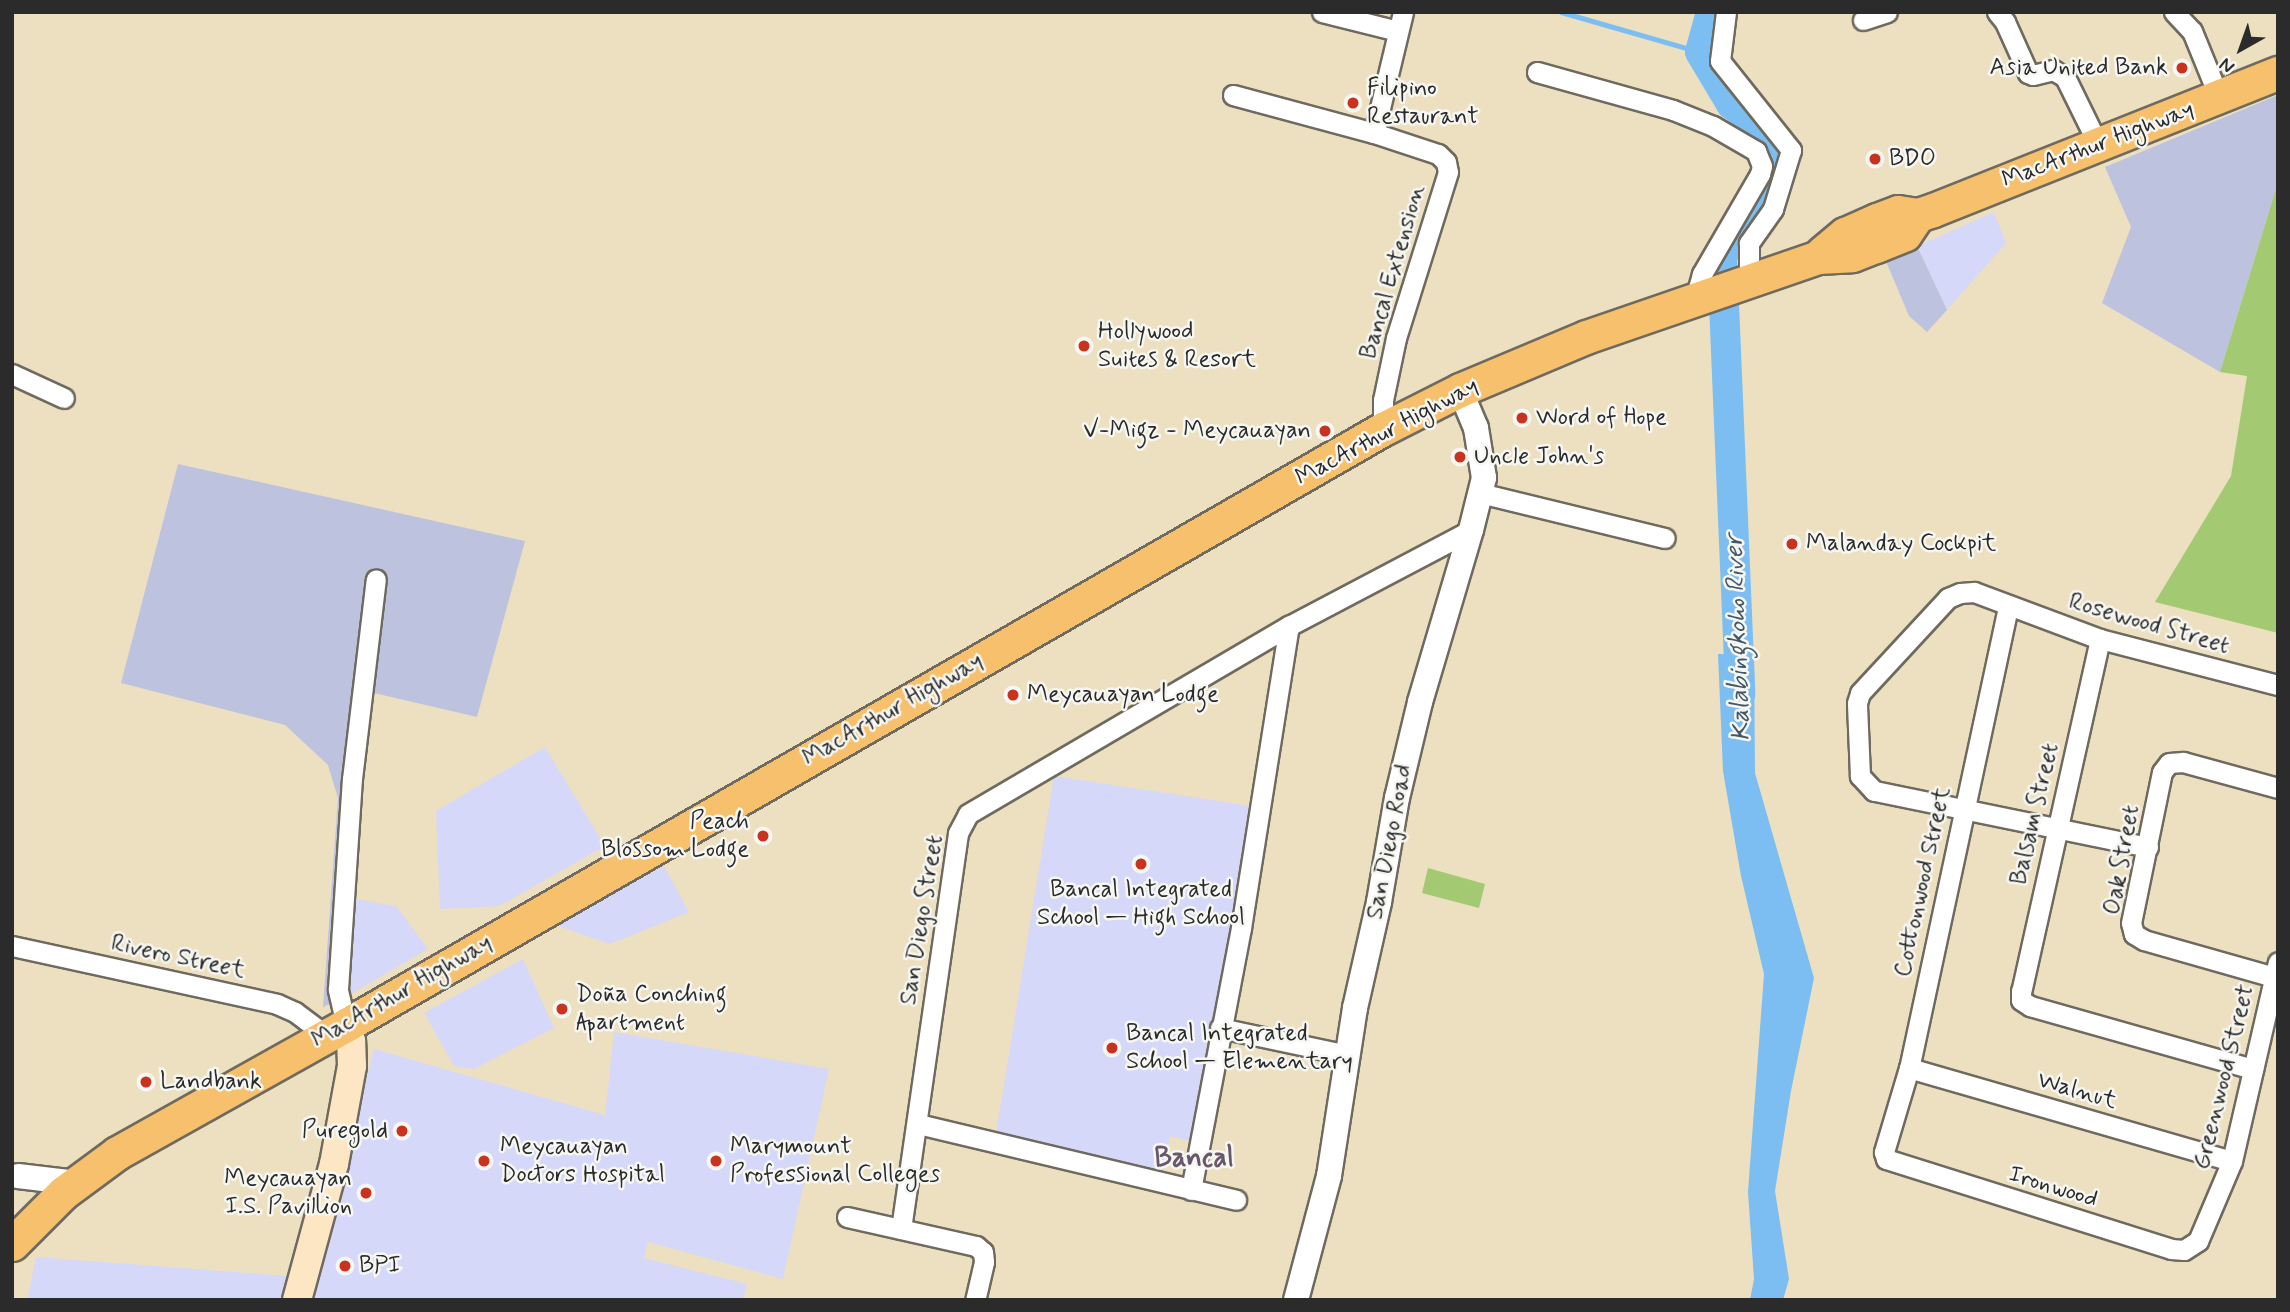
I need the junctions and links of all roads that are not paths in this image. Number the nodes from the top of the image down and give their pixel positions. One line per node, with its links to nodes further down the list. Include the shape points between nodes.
1 (1322, 12): 7 (street)
2 (1726, 12): 14 (street, via 1720,61 1791,150 1773,209)
3 (1887, 12): 6 (street)
4 (1997, 12): 13 (street, via 2028,73 2053,70 2065,77)
5 (2174, 12): 11 (street, via 2192,31)
6 (1863, 20)
7 (1400, 22): 12 (street)
8 (1537, 72): 14 (street, via 1673,110 1756,151 1760,174 1702,274)
9 (2278, 73): 11 (highway, MacArthur Highway)
10 (1233, 95): 12 (street, Bancal Extension)
11 (2219, 97): 13 (highway, MacArthur Highway)
12 (1374, 133): 18 (street, Bancal Extension, via 1438,154 1448,172 1396,338 1383,400)
13 (2099, 146): 14 (highway, MacArthur Highway, via 1918,215 1905,234 1886,242 1852,255 1818,257)
14 (1723, 292): 16 (highway, MacArthur Highway, via 1586,337)
15 (12, 374): 17 (street)
16 (1460, 390): 18 (highway, MacArthur Highway); 19 (street, San Diego Road, via 1476,428 1484,478)
17 (64, 398)
18 (1383, 429): 34 (highway, MacArthur Highway)
19 (1480, 493): 20 (street, San Diego Road); 21 (street)
20 (1471, 530): 24 (street, San Diego Street); 35 (street, San Diego Road, via 1403,774)
21 (1665, 538)
22 (376, 579): 34 (street, via 352,779)
23 (2008, 607): 25 (street, Rosewood Street); 28 (street, Cottonwood Street); 28 (street, Rosewood Street, via 1974,593 1948,598 1866,685 1857,703 1860,776 1866,785 1874,791)
24 (1289, 626): 33 (street, via 1241,929); 38 (street, San Diego Street, via 968,814 958,833)
25 (2100, 639): 26 (street, Rosewood Street); 29 (street, Balsam Street)
26 (2278, 685)
27 (2278, 788): 30 (street, Oak Street, via 2183,762 2169,763 2162,772)
28 (1962, 810): 29 (street); 36 (street, Cottonwood Street)
29 (2057, 829): 30 (street); 37 (street, Balsam Street, via 2021,1000)
30 (2148, 847): 32 (street, Oak Street, via 2131,923 2134,934)
31 (12, 946): 34 (street, Rivero Street, via 277,1004)
32 (2276, 970): 37 (street, Greenwood Street)
33 (1220, 1028): 35 (street); 43 (street)
34 (336, 1030): 42 (highway, MacArthur Highway, via 117,1153); 49 (main road, via 351,1041 352,1066 334,1164)
35 (1348, 1055): 51 (street, San Diego Road, via 1329,1176)
36 (1909, 1068): 39 (street, Walnut); 40 (street, Cottonwood Street, via 1884,1152)
37 (2253, 1069): 39 (street, Greenwood Street)
38 (918, 1124): 43 (street); 46 (street, San Diego Street)
39 (2232, 1161): 48 (street, Greenwood Street)
40 (1892, 1163): 48 (street, Ironwood, via 2171,1249 2184,1250)
41 (18, 1176): 42 (street)
42 (77, 1183): 47 (highway, MacArthur Highway)
43 (1191, 1190): 44 (street)
44 (1236, 1200)
45 (847, 1217): 46 (street)
46 (901, 1229): 50 (street, via 976,1246 983,1252)
47 (15, 1235)
48 (2198, 1241)
49 (297, 1300)
50 (975, 1300)
51 (1296, 1300)

